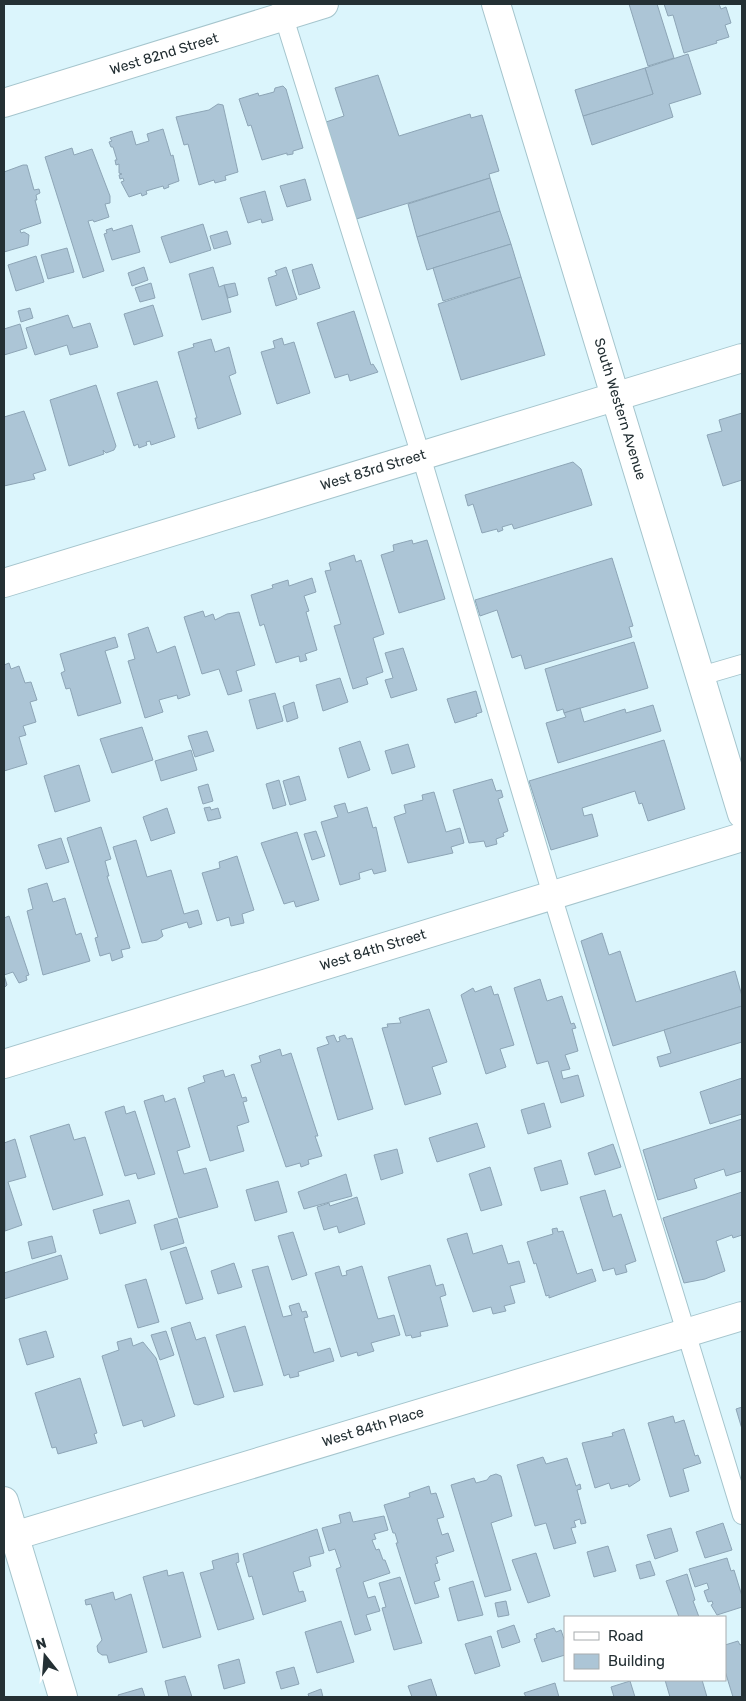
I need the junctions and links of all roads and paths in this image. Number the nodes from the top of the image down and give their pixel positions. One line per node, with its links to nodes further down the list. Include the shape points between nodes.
1 (324, 4): 3 (street, West 82nd Street)
2 (496, 4): 6 (street, South Western Avenue)
3 (281, 10): 4 (street, West 82nd Street); 7 (lane)
4 (4, 103)
5 (742, 358): 6 (street, West 83rd Street)
6 (616, 396): 7 (street, West 83rd Street); 10 (street, South Western Avenue)
7 (421, 456): 8 (street, West 83rd Street); 13 (lane)
8 (4, 583)
9 (742, 664): 10 (lane)
10 (701, 676): 11 (street, South Western Avenue)
11 (742, 814)
12 (742, 837): 13 (street, West 84th Street)
13 (552, 895): 14 (street, West 84th Street); 16 (lane)
14 (4, 1064)
15 (742, 1316): 16 (street, West 84th Place)
16 (687, 1333): 18 (lane); 19 (street, West 84th Place)
17 (4, 1500): 19 (street)
18 (742, 1515)
19 (9, 1537): 20 (street)
20 (63, 1697)

